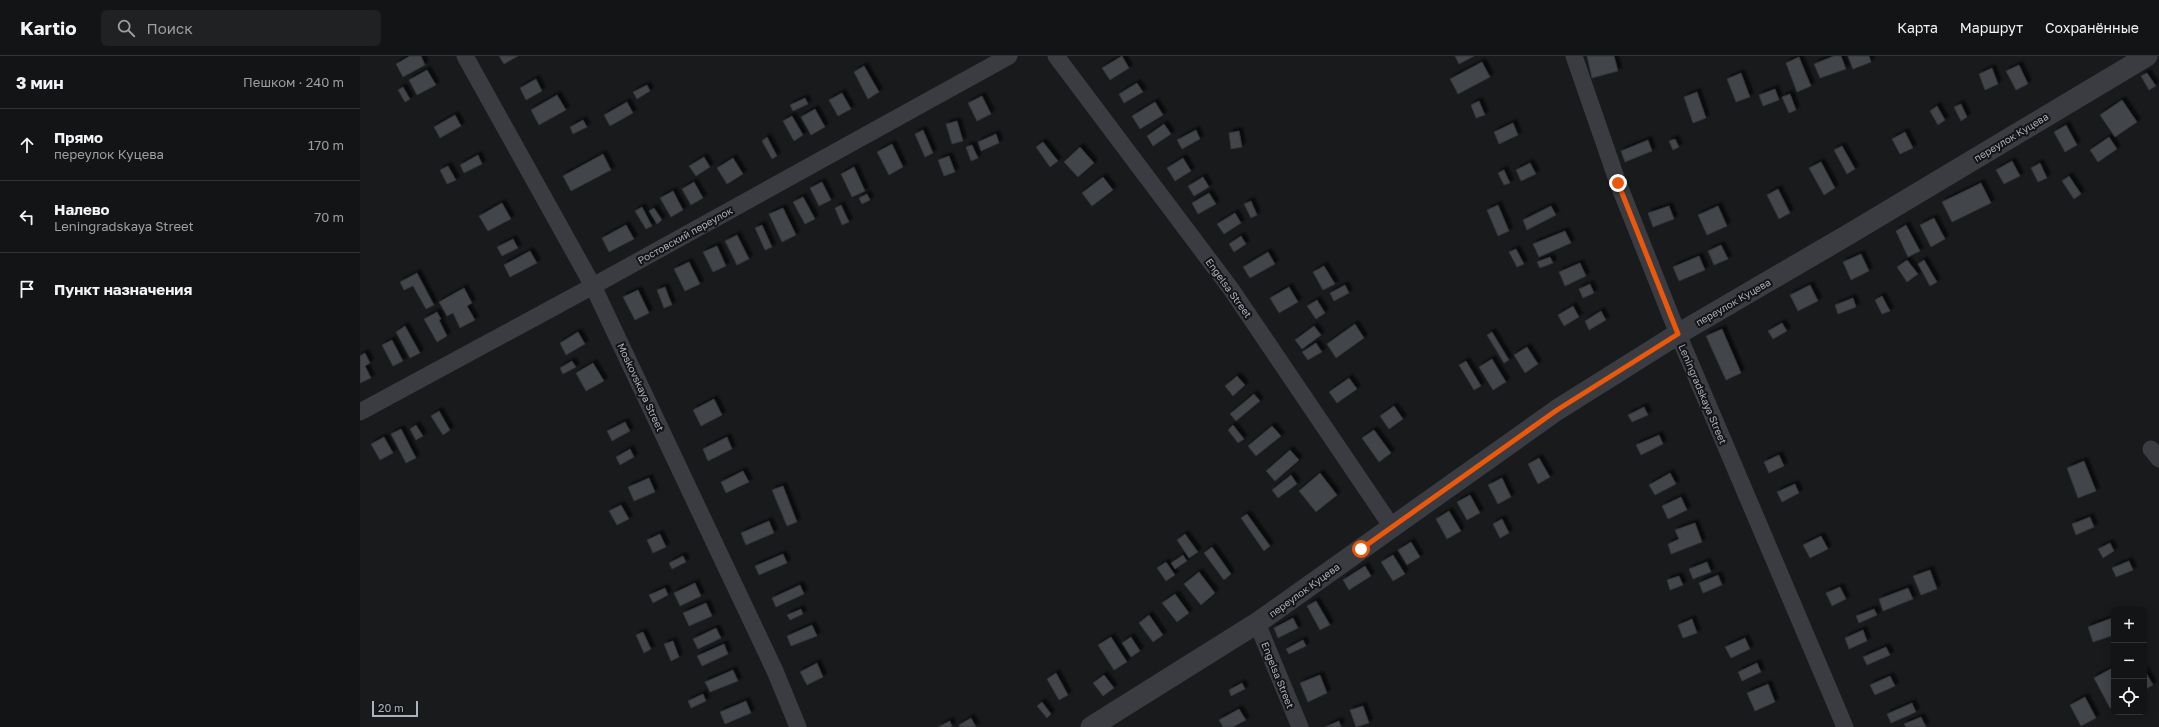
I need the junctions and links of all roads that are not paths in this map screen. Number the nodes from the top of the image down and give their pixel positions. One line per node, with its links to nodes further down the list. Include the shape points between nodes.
1 (465, 56): 6 (street, Moskovskaya Street)
2 (1008, 56): 6 (street, Ростовский переулок)
3 (1056, 56): 9 (street, Engelsa Street, via 1231,289)
4 (1574, 56): 7 (street, Leningradskaya Street, via 1618,183)
5 (2147, 56): 7 (street, переулок Куцева, via 1851,234)
6 (593, 286): 8 (street, Ростовский переулок); 11 (street, Moskovskaya Street, via 775,671)
7 (1678, 334): 9 (street, переулок Куцева, via 1557,410); 14 (street, Leningradskaya Street)
8 (360, 412)
9 (1392, 527): 10 (street, переулок Куцева)
10 (1257, 623): 12 (street, переулок Куцева); 13 (street, Engelsa Street)
11 (798, 727)
12 (1091, 727)
13 (1300, 727)
14 (1845, 727)

